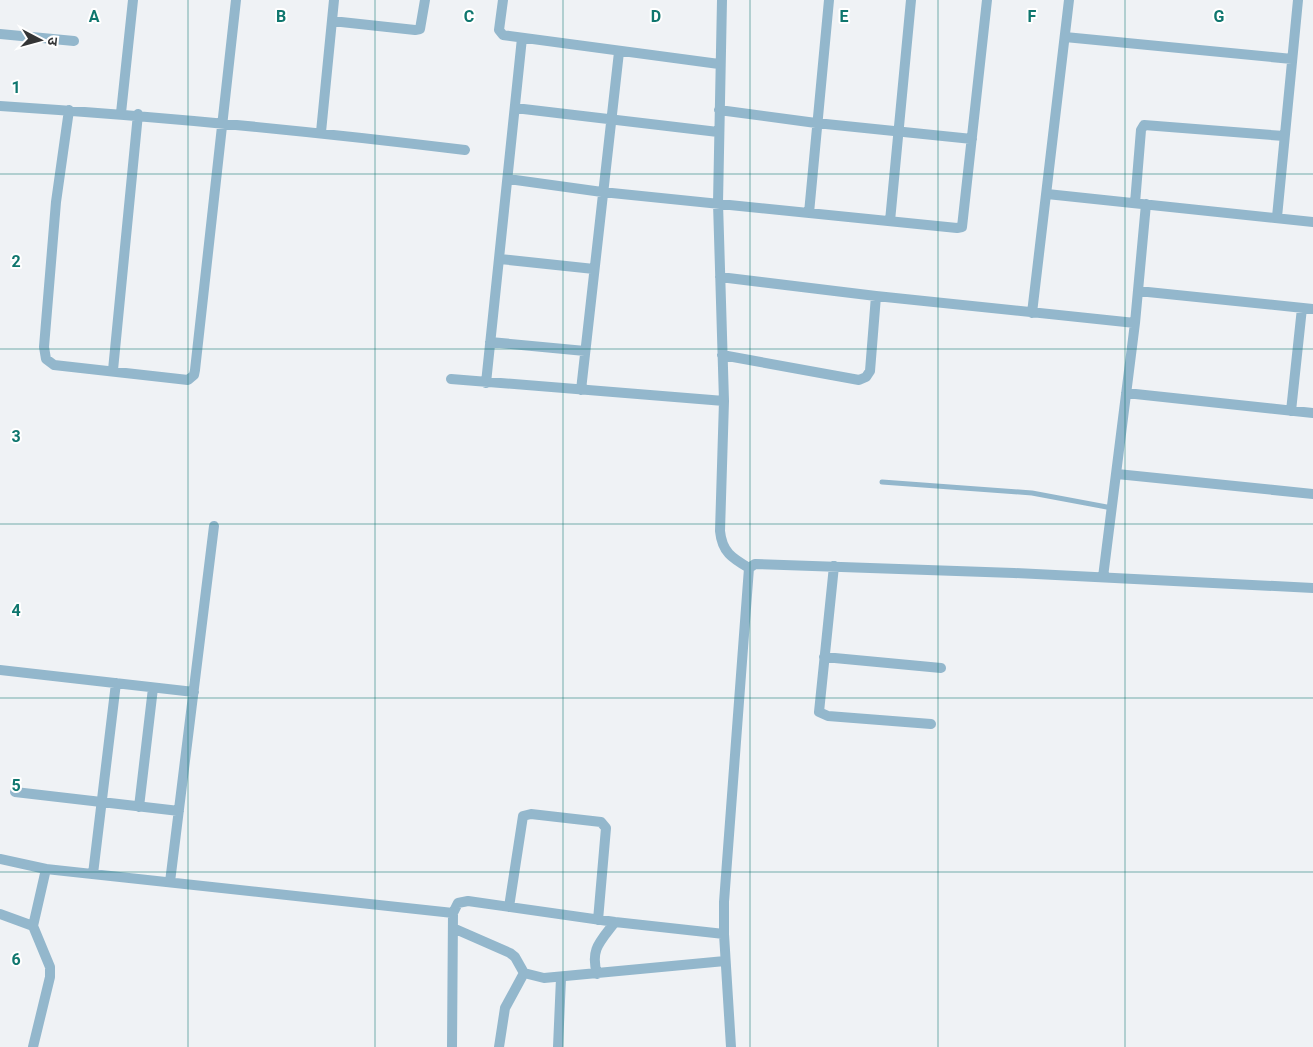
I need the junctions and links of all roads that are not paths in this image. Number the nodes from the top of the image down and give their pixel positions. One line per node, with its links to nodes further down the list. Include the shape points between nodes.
1 (133, 0): 24 (street)
2 (236, 0): 27 (street)
3 (334, 0): 12 (street)
4 (425, 0): 12 (street, via 420,29)
5 (503, 0): 15 (street, via 500,33)
6 (722, 0): 19 (street)
7 (829, 0): 28 (street)
8 (911, 0): 31 (street)
9 (988, 0): 33 (street)
10 (1069, 0): 14 (street)
11 (1298, 0): 18 (street)
12 (332, 21): 29 (street)
13 (0, 34): 16 (street)
14 (1065, 37): 18 (street); 37 (street)
15 (522, 38): 17 (street); 21 (street)
16 (74, 41)
17 (619, 52): 19 (street); 26 (street)
18 (1292, 59): 32 (street)
19 (719, 64): 23 (street)
20 (0, 106): 22 (street)
21 (515, 108): 26 (street); 35 (street)
22 (69, 110): 24 (street); 57 (street, via 56,202 45,354 54,365)
23 (719, 110): 28 (street); 30 (street)
24 (121, 113): 25 (street)
25 (138, 114): 27 (street); 57 (street)
26 (610, 120): 30 (street); 36 (street)
27 (222, 123): 29 (street); 57 (street, via 194,375 184,380)
28 (816, 123): 31 (street); 41 (street)
29 (321, 132): 34 (street)
30 (718, 132): 38 (street)
31 (898, 132): 33 (street); 43 (street)
32 (1284, 136): 39 (street, via 1144,125); 42 (street)
33 (972, 139): 43 (street, via 962,227)
34 (465, 150)
35 (508, 179): 36 (street); 45 (street)
36 (602, 192): 38 (street); 46 (street)
37 (1047, 194): 39 (street); 52 (street)
38 (718, 203): 41 (street); 47 (street)
39 (1135, 203): 40 (street)
40 (1146, 204): 42 (street); 48 (street)
41 (809, 213): 43 (street)
42 (1277, 217): 44 (street)
43 (890, 221)
44 (1313, 222)
45 (500, 259): 46 (street); 54 (street)
46 (594, 269): 55 (street)
47 (720, 276): 49 (street); 56 (street)
48 (1138, 291): 50 (street); 53 (street)
49 (876, 296): 52 (street); 56 (street, via 870,371 859,380)
50 (1302, 308): 51 (street); 63 (street)
51 (1313, 309)
52 (1032, 313): 53 (street)
53 (1135, 323): 61 (street)
54 (490, 342): 55 (street); 59 (street)
55 (585, 352): 60 (street)
56 (722, 355): 62 (street)
57 (113, 370)
58 (451, 379): 59 (street)
59 (486, 383): 60 (street)
60 (581, 390): 62 (street)
61 (1126, 393): 63 (street); 65 (street)
62 (724, 401): 71 (street, via 721,541 731,558)
63 (1292, 411): 64 (street)
64 (1313, 413)
65 (1117, 474): 67 (street); 68 (street)
66 (882, 482): 68 (lane, via 1032,493)
67 (1313, 494)
68 (1113, 508): 72 (street)
69 (214, 526): 79 (street)
70 (834, 566): 71 (street, via 755,564); 72 (street); 74 (street)
71 (749, 568): 96 (street)
72 (1102, 577): 73 (street)
73 (1313, 588)
74 (824, 657): 75 (street); 80 (street, via 819,706 822,715)
75 (941, 668)
76 (0, 670): 77 (street)
77 (116, 683): 78 (street); 82 (street)
78 (153, 688): 79 (street); 83 (street)
79 (194, 692): 84 (street)
80 (931, 724)
81 (16, 792): 82 (street)
82 (101, 802): 83 (street); 87 (street)
83 (139, 807): 84 (street)
84 (179, 811): 88 (street)
85 (0, 860): 86 (street)
86 (46, 869): 87 (street); 94 (street)
87 (93, 874): 88 (street)
88 (170, 882): 90 (street)
89 (509, 907): 90 (street, via 464,901 454,907); 92 (street); 92 (street, via 523,816 531,814 601,822 606,828)
90 (454, 913): 95 (street)
91 (0, 914): 94 (street)
92 (598, 920): 93 (street)
93 (615, 922): 96 (street); 99 (street, via 594,952)
94 (33, 926): 101 (street, via 50,967)
95 (453, 928): 98 (street, via 510,953); 102 (street)
96 (724, 934): 97 (street)
97 (725, 961): 99 (street); 105 (street)
98 (524, 973): 100 (street); 103 (street, via 505,1008)
99 (597, 974): 100 (street)
100 (561, 978): 104 (street)
101 (33, 1047)
102 (452, 1047)
103 (499, 1047)
104 (558, 1047)
105 (731, 1047)

